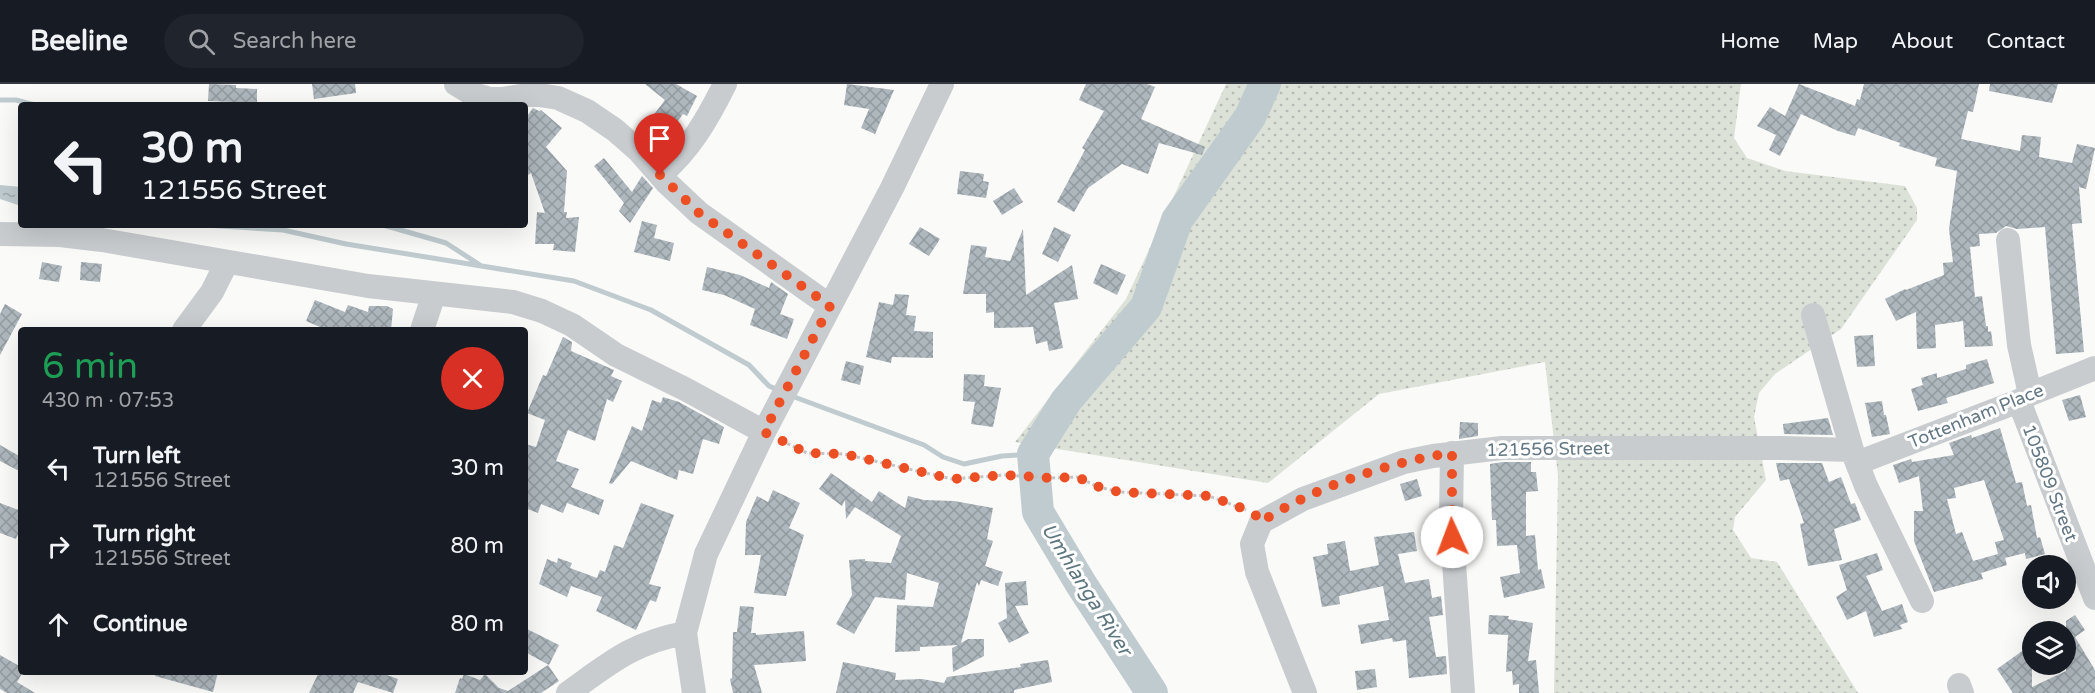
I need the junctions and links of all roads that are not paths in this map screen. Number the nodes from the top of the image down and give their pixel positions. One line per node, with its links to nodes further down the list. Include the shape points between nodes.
1 (456, 84): 4 (street, via 489,99 533,94 558,98 615,130)
2 (726, 84): 4 (street, via 691,144)
3 (942, 84): 9 (street)
4 (660, 175): 9 (street, via 699,213)
5 (0, 234): 7 (street, via 102,240)
6 (2008, 240): 14 (street, 105809 Street)
7 (228, 262): 8 (street); 11 (street)
8 (434, 294): 12 (street); 15 (street, via 513,302 542,311 572,325 616,355)
9 (830, 306): 15 (street)
10 (1813, 315): 17 (street)
11 (186, 327)
12 (423, 327)
13 (2095, 368): 14 (street, Tottenham Place)
14 (2024, 397): 17 (street, Tottenham Place); 18 (street, 105809 Street)
15 (768, 425): 20 (street, via 706,554)
16 (1452, 453): 17 (street, 121556 Street, via 1502,448 1751,447); 23 (street, 121556 Street, via 1368,474 1280,509 1261,522 1252,544 1257,572); 24 (street, via 1451,519)
17 (1855, 457): 19 (street)
18 (2095, 598)
19 (1922, 602)
20 (685, 633): 21 (street, via 630,649); 22 (street)
21 (568, 693)
22 (694, 693)
23 (1305, 693)
24 (1463, 693)

